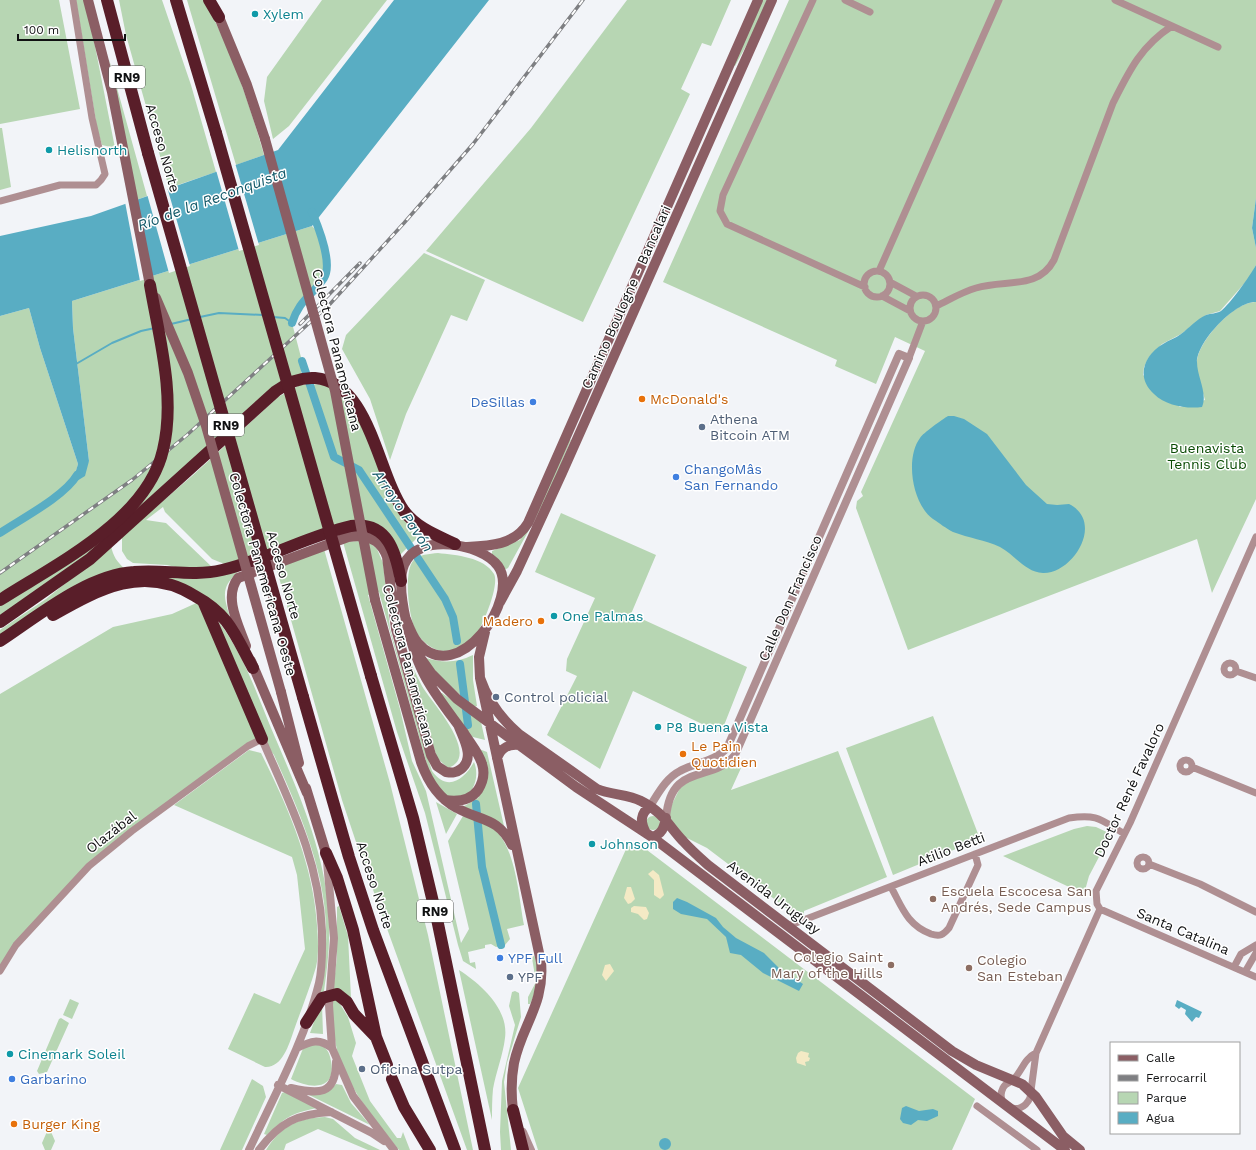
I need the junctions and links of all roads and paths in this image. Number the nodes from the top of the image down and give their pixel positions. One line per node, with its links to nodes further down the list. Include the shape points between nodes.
1 (73, 0): 17 (street, via 92,118 105,174 96,185 60,185)
2 (88, 0): 20 (main road, Colectora Panamericana Oeste, via 110,84)
3 (107, 0): 91 (highway, Acceso Norte / RN9, bridge, via 148,153 349,857 373,930)
4 (176, 0): 92 (highway, RN9, bridge, via 413,818 437,919)
5 (209, 0): 14 (highway)
6 (212, 0): 14 (street, Colectora Panamericana)
7 (758, 0): 29 (main road, Camino Boulogne - Bancalari, via 528,523 519,535 507,541 487,546)
8 (772, 0): 33 (main road, Camino Boulogne - Bancalari, via 559,480)
9 (814, 0): 21 (street, via 723,195 720,211 727,224)
10 (845, 0): 13 (street)
11 (999, 0): 18 (street)
12 (1115, 0): 15 (street)
13 (870, 12)
14 (219, 17): 52 (main road, Colectora Panamericana, bridge, via 247,85 265,139 336,391 375,600 424,769 432,787)
15 (1172, 26): 16 (street); 24 (street, via 1156,37 1141,53 1115,97 1050,268 1045,274 1031,280 975,288)
16 (1218, 47)
17 (0, 201)
18 (879, 271): 19 (street, via 886,274); 21 (street, via 867,275)
19 (890, 282): 22 (street, via 889,291); 23 (street)
20 (150, 285): 31 (highway, bridge, via 164,365 166,398 163,450 153,477 137,500 103,532); 50 (main road, Colectora Panamericana Oeste, bridge, via 202,412)
21 (864, 287): 22 (street, via 869,295)
22 (882, 296): 25 (street)
23 (916, 296): 24 (street, via 928,296); 25 (street, via 911,303)
24 (936, 306): 26 (street, via 931,318)
25 (910, 311): 26 (street, via 915,318)
26 (923, 321): 27 (street)
27 (909, 358): 53 (street, Calle Don Francisco, via 900,354 727,748 720,754 673,775); 54 (street, Calle Don Francisco, via 735,754 726,763 679,784 670,798)
28 (1256, 537): 55 (street, Doctor René Favaloro, via 1130,823)
29 (459, 545): 30 (main road, via 416,549 407,558); 33 (main road, via 490,559 499,568 503,587); 35 (highway, via 425,530 405,511 391,487 355,402 340,386 318,378 301,379 287,384 276,392 90,559)
30 (401, 581): 34 (main road); 37 (highway, via 396,555 387,540 367,526 355,526 342,528 221,570 188,574 134,572 109,577 65,599)
31 (0, 600)
32 (203, 600): 38 (highway, via 161,582 117,584 84,598); 40 (highway, via 225,620); 46 (highway)
33 (500, 602): 36 (main road)
34 (406, 618): 36 (main road, via 419,644 440,655 464,650); 39 (main road)
35 (0, 622)
36 (485, 630): 42 (main road, via 478,658)
37 (0, 641)
38 (0, 645)
39 (414, 649): 44 (main road, Avenida Uruguay, via 431,673 457,699); 45 (main road, via 430,684)
40 (253, 668): 45 (main road, via 232,601 233,587 238,578 344,538 357,535 368,537 377,542 386,554 396,629 431,755 437,766 446,772 458,771 467,760 466,744); 50 (main road)
41 (1236, 671): 43 (street)
42 (480, 678): 44 (main road); 53 (main road, Avenida Uruguay, via 494,707 519,734 597,790 640,800)
43 (1256, 678)
44 (488, 722): 47 (main road, Avenida Uruguay); 48 (main road)
45 (459, 727): 52 (main road, via 480,758 483,778 478,791 470,797 459,801)
46 (262, 739): 68 (street, Olazábal, via 248,746 138,826 89,866 16,945); 72 (street, via 303,835 319,897 322,959 319,982)
47 (519, 744): 48 (main road, via 505,747); 56 (main road, Avenida Uruguay, via 576,787)
48 (497, 758): 59 (main road)
49 (1192, 767): 51 (street)
50 (307, 793): 57 (main road, Colectora Panamericana Oeste)
51 (1256, 793)
52 (445, 800): 59 (main road, Colectora Panamericana, via 458,809 483,817 503,831)
53 (650, 806): 54 (main road, Avenida Uruguay); 56 (main road, via 641,820)
54 (666, 818): 56 (main road, via 658,835); 64 (main road, Avenida Uruguay, via 692,851)
55 (1123, 833): 58 (street, Atilio Betti, via 1097,817 1069,818); 62 (street, Doctor René Favaloro, via 1096,890)
56 (649, 835): 84 (main road, Avenida Uruguay)
57 (326, 853): 71 (street, Colectora Panamericana Oeste, via 334,938); 73 (highway, via 337,878 353,930)
58 (976, 854): 61 (street, Atilio Betti); 61 (street, via 978,865 949,928 942,935 927,932 912,924)
59 (519, 860): 85 (main road, via 543,975 541,993 514,1062 511,1085)
60 (1150, 864): 63 (street, via 1200,884)
61 (891, 886): 64 (street, Atilio Betti)
62 (1100, 909): 67 (street, Santa Catalina); 76 (street)
63 (1256, 912)
64 (788, 926): 80 (main road, Avenida Uruguay, via 952,1050 976,1065)
65 (1256, 945): 67 (street, via 1241,954)
66 (1256, 953): 69 (street)
67 (1234, 967): 69 (street, Santa Catalina)
68 (0, 971)
69 (1245, 972): 70 (street, Santa Catalina)
70 (1256, 977)
71 (329, 995): 72 (highway, via 322,998); 73 (highway, via 342,996 354,1014); 75 (street, Colectora Panamericana Oeste)
72 (306, 1023): 74 (street)
73 (376, 1037): 78 (highway)
74 (297, 1048): 75 (street, via 313,1041 324,1042); 81 (street)
75 (332, 1048): 77 (street, Colectora Panamericana Oeste)
76 (1036, 1053): 80 (street, via 1025,1061); 82 (street)
77 (336, 1060): 81 (street, via 335,1080 325,1090 310,1092); 87 (street, Colectora Panamericana Oeste, via 354,1096)
78 (387, 1065)
79 (392, 1079): 90 (highway, via 404,1107)
80 (1014, 1080): 82 (main road, Avenida Uruguay); 84 (street, via 1007,1083 1001,1094)
81 (278, 1085): 86 (street); 88 (street)
82 (1030, 1090): 84 (street, via 1030,1098 1021,1109); 97 (main road, Avenida Uruguay, via 1063,1136)
83 (977, 1106): 95 (street)
84 (1006, 1106): 96 (main road, Avenida Uruguay)
85 (513, 1110): 93 (highway); 94 (street)
86 (332, 1112): 87 (street, via 372,1133); 89 (street, via 313,1113 293,1119 265,1141)
87 (392, 1148)
88 (249, 1150)
89 (259, 1150)
90 (430, 1150)
91 (455, 1150)
92 (485, 1150)
93 (523, 1150)
94 (531, 1150)
95 (1037, 1150)
96 (1064, 1150)
97 (1080, 1150)

